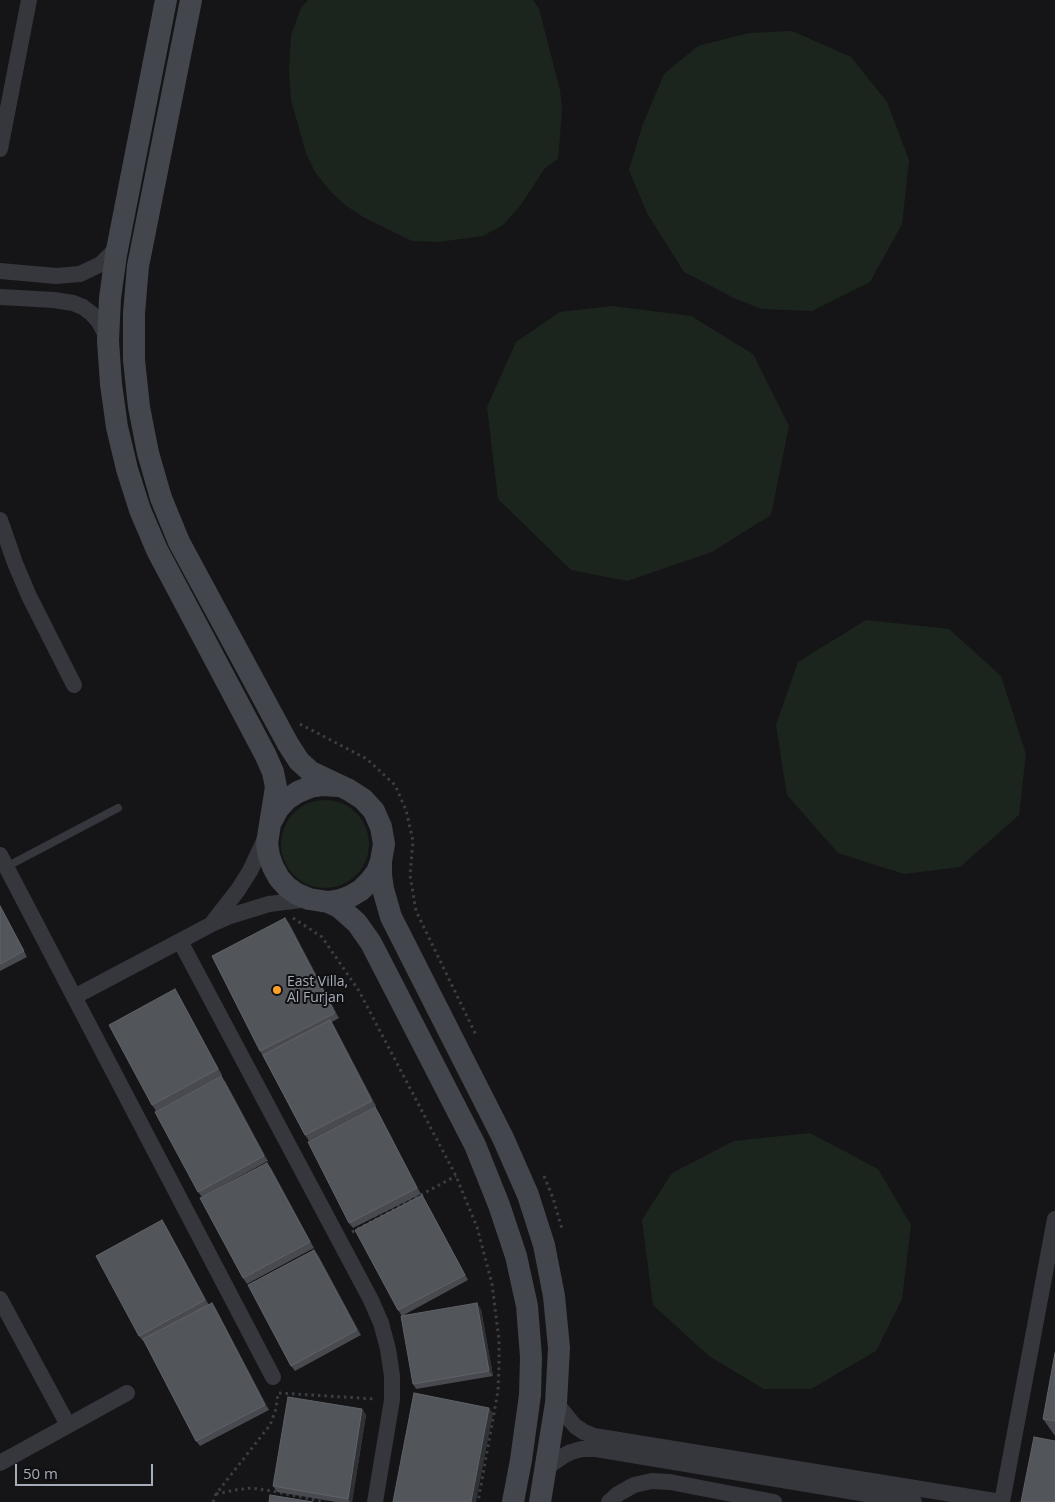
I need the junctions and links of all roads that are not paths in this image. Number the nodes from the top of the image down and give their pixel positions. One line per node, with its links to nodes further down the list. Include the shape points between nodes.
1 (29, 0): 4 (street)
2 (166, 0): 5 (street)
3 (191, 0): 13 (street, via 138,266 134,360 148,453 161,498 179,542 288,744 299,761 312,772)
4 (0, 148)
5 (117, 248): 7 (street, via 101,264 80,274); 10 (street)
6 (0, 272): 7 (street)
7 (20, 274): 9 (street)
8 (1, 297): 9 (street)
9 (20, 298): 10 (street, via 54,300 83,307 99,322)
10 (108, 341): 15 (street, via 117,427 126,469 157,550 273,772 276,787)
11 (1, 530): 12 (street, via 29,596)
12 (74, 686)
13 (348, 790): 15 (street, via 329,785 298,792 278,809); 17 (street, via 363,798 374,811 384,844)
14 (118, 808): 16 (lane)
15 (270, 826): 18 (street, via 267,844 276,873 297,894); 19 (street, via 250,871)
16 (3, 861): 21 (street)
17 (381, 861): 18 (street, via 377,872 361,890 340,900); 26 (street, via 383,890 391,917 503,1138 528,1195 544,1245 554,1296 559,1348)
18 (318, 900): 19 (street, via 269,904); 32 (street, via 339,907 357,923 371,943 475,1144 500,1205 527,1306 531,1357 530,1395)
19 (212, 924): 20 (street)
20 (180, 941): 21 (street); 31 (street, via 381,1323 392,1376 392,1400)
21 (74, 997): 24 (street)
22 (1055, 1219): 36 (street)
23 (0, 1298): 27 (street)
24 (273, 1377)
25 (127, 1393): 27 (street)
26 (556, 1403): 29 (street); 36 (street, via 575,1426 594,1436)
27 (68, 1425): 28 (street)
28 (0, 1463)
29 (546, 1468): 33 (street); 35 (street, via 571,1452 596,1449)
30 (616, 1499): 34 (street, via 634,1485 652,1481)
31 (375, 1502)
32 (513, 1502)
33 (540, 1502)
34 (774, 1502)
35 (914, 1502)
36 (1001, 1502)

